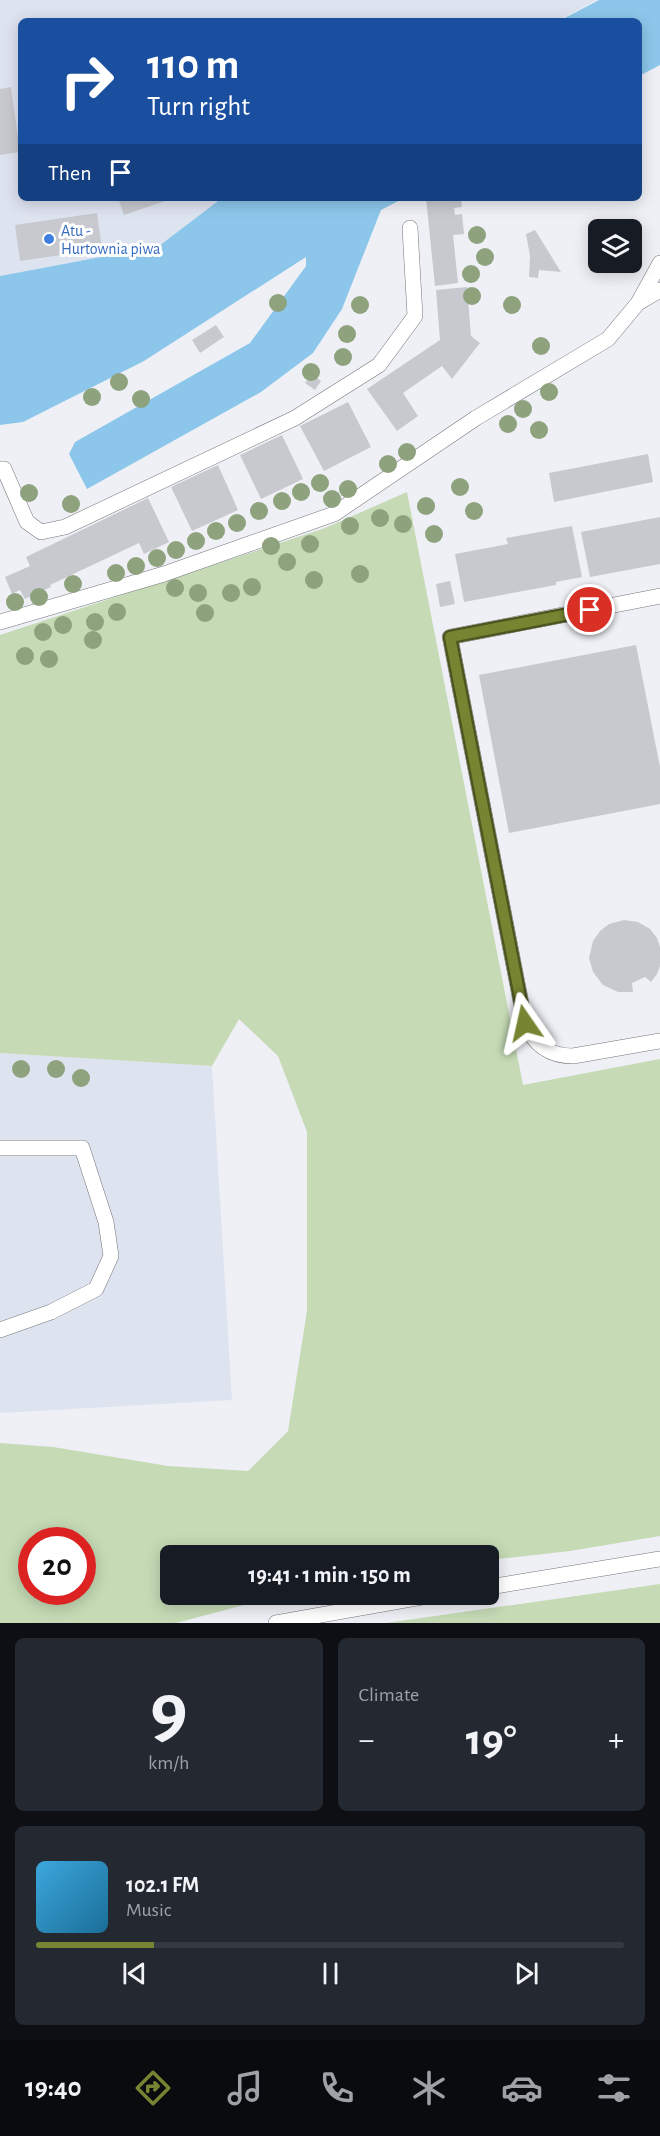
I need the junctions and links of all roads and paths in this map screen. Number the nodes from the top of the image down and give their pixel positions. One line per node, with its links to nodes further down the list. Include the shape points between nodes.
1 (410, 228): 5 (lane, via 415,316 379,365 295,418 65,527 41,532 27,522 4,469)
2 (660, 263): 4 (lane)
3 (660, 290): 4 (lane)
4 (638, 303): 7 (lane, via 608,339 476,418 334,514 164,574)
5 (0, 470)
6 (660, 596): 8 (lane, via 450,637 529,1034 542,1048 561,1056)
7 (0, 622)
8 (660, 1041)
9 (0, 1148): 10 (lane, via 82,1148 106,1222 111,1256 96,1289 51,1312)
10 (0, 1330)
11 (660, 1559): 12 (lane)
12 (499, 1585)
13 (377, 1605): 14 (lane)
14 (276, 1623)

